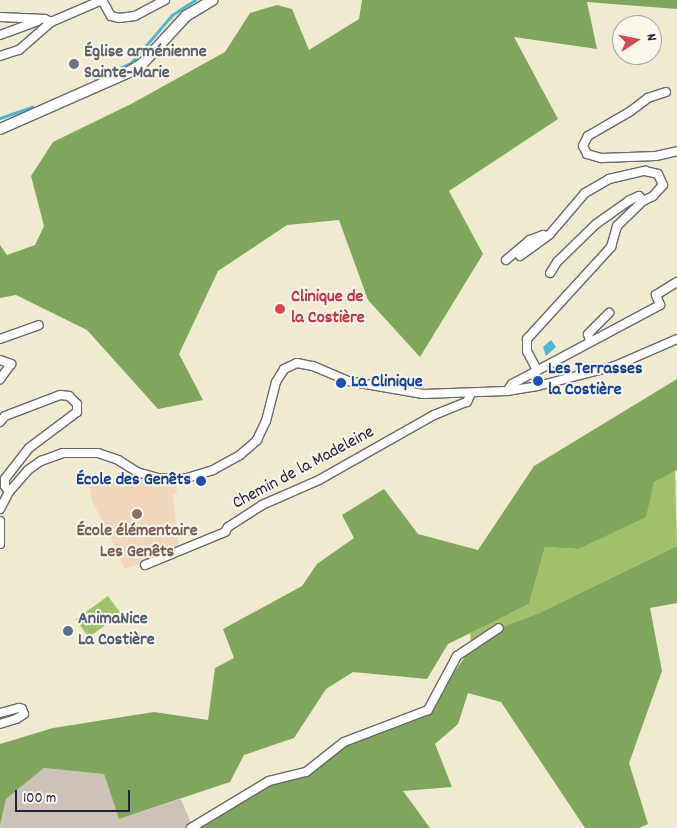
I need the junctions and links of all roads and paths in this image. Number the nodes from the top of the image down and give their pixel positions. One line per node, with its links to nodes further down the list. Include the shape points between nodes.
1 (102, 0): 2 (street, via 111,16 119,18 135,16); 6 (street)
2 (165, 0)
3 (212, 0): 10 (street, via 186,16 142,64 127,74)
4 (0, 17): 5 (street)
5 (38, 20): 6 (street); 7 (street)
6 (51, 22): 8 (street, via 20,50)
7 (0, 35)
8 (0, 56)
9 (666, 92): 11 (street, via 648,98 588,136 583,146 588,154 601,158 656,156)
10 (0, 129)
11 (677, 151)
12 (643, 201): 13 (street, via 663,185 658,174 645,171 609,179 585,193); 16 (street, via 639,196 630,200 596,224); 24 (street, via 617,226 611,247 527,339 527,351)
13 (550, 234): 14 (street); 15 (street, via 530,240)
14 (520, 256)
15 (506, 260)
16 (550, 273)
17 (677, 282): 22 (street, via 656,294 660,305)
18 (609, 313): 22 (street, via 588,334)
19 (39, 325): 20 (street)
20 (0, 339)
21 (677, 339): 26 (street, via 614,366)
22 (590, 341): 24 (street)
23 (0, 360): 25 (street, via 11,364)
24 (536, 370): 26 (street)
25 (0, 379)
26 (507, 391): 27 (street)
27 (471, 393): 29 (street, via 428,395 348,382 313,366 297,363 284,369 276,382 266,421 257,440 240,455 207,473 181,479 158,478 137,472 107,456 71,452 54,455 35,465); 33 (street, Chemin de la Madeleine, via 467,402 434,415 351,464 262,505 225,532)
28 (0, 422): 29 (street, via 6,416 60,395 69,396 77,404 77,412 30,448 5,479)
29 (9, 492): 30 (street)
30 (0, 509)
31 (0, 522): 32 (street)
32 (0, 544)
33 (145, 565)
34 (499, 628): 37 (street, via 457,656 428,710 344,742 306,772 269,781)
35 (0, 713): 36 (street, via 18,708 24,711 21,717)
36 (0, 724)
37 (191, 828)

